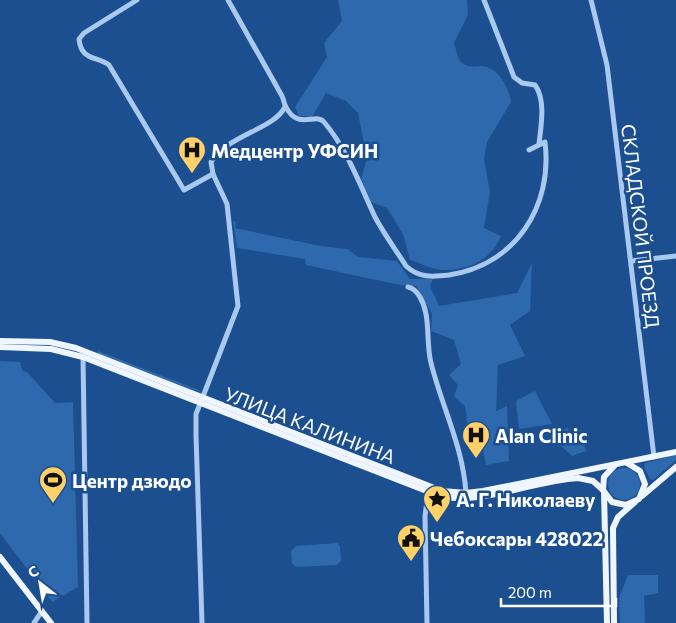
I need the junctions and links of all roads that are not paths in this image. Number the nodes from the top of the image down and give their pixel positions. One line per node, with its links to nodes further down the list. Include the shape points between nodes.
1 (138, 0): 8 (street, via 88,30 80,39 80,45 90,58 109,65 184,190)
2 (228, 0): 5 (street, via 282,96)
3 (484, 0): 6 (street, via 514,76 522,83 534,85 539,94 542,117)
4 (591, 0): 10 (street, СКЛАДСКОЙ ПРОЕЗД, via 607,65)
5 (285, 107): 6 (street, via 298,120 323,120 401,258 412,272 430,277 464,272 485,264 522,233 534,215 546,178 545,142); 8 (street, via 272,120 220,150 211,162)
6 (539, 144): 7 (street)
7 (529, 150)
8 (213, 174): 15 (street, via 226,199 238,306)
9 (676, 256): 10 (street)
10 (631, 261): 17 (street, СКЛАДСКОЙ ПРОЕЗД)
11 (408, 287): 23 (street, via 418,293 426,314 431,364 454,432)
12 (0, 341): 15 (main road, УЛИЦА КАЛИНИНА, via 37,341 76,348)
13 (0, 346): 14 (main road, УЛИЦА КАЛИНИНА, via 51,349)
14 (83, 357): 15 (main road, УЛИЦА КАЛИНИНА); 31 (street)
15 (201, 401): 21 (main road, УЛИЦА КАЛИНИНА); 32 (street, via 196,414 196,435)
16 (676, 452): 17 (main road)
17 (654, 457): 18 (main road)
18 (623, 463): 19 (main road); 24 (main road, via 636,467 643,476 645,489)
19 (616, 465): 22 (main road, via 605,474); 23 (main road, УЛИЦА КАЛИНИНА)
20 (676, 467): 24 (main road)
21 (429, 490): 22 (main road, УЛИЦА КАЛИНИНА, via 442,497 466,499 578,478 593,481); 23 (main road, УЛИЦА КАЛИНИНА); 33 (street, via 426,516)
22 (604, 491): 24 (main road, via 609,500 617,504); 34 (main road)
23 (466, 493)
24 (637, 501): 35 (main road, via 618,517 613,528)
25 (0, 557): 30 (main road)
26 (0, 562): 27 (main road)
27 (40, 614): 28 (street); 29 (main road)
28 (34, 623)
29 (47, 623)
30 (51, 623)
31 (87, 623)
32 (202, 623)
33 (427, 623)
34 (607, 623)
35 (614, 623)

